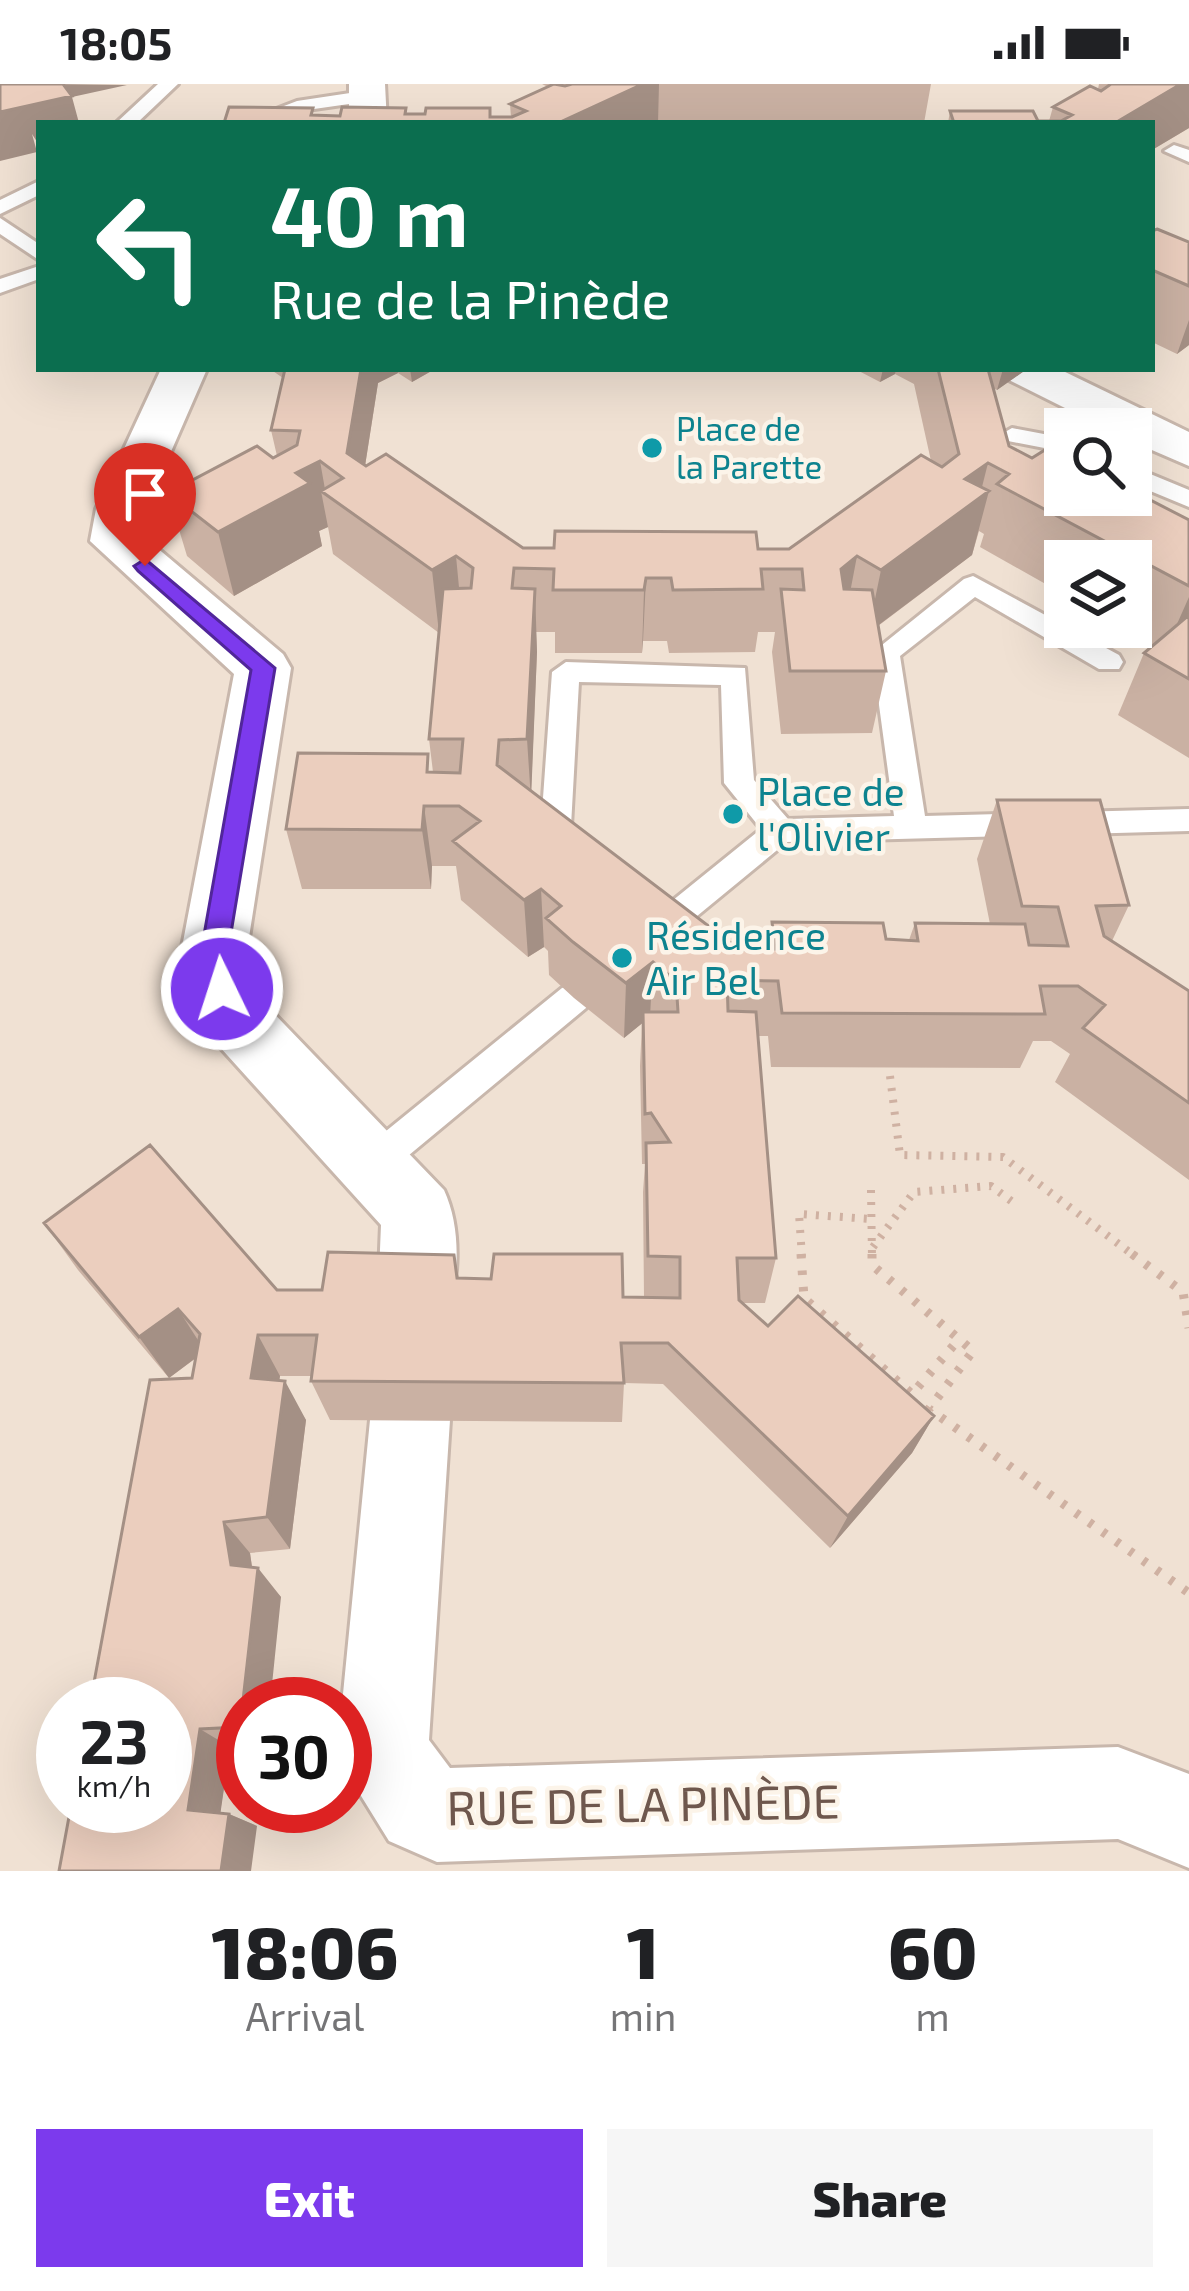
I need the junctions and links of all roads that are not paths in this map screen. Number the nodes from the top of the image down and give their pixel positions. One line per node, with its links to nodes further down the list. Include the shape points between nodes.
1 (169, 84): 3 (lane)
2 (368, 101): 4 (lane, via 304,105)
3 (129, 120)
4 (259, 120)
5 (36, 189): 6 (lane)
6 (0, 208)
7 (0, 224): 8 (lane)
8 (36, 252)
9 (36, 273): 10 (lane)
10 (0, 286)
11 (183, 372): 25 (street, via 122,509 116,541 263,668 212,963 232,1015)
12 (1029, 372): 15 (street)
13 (1012, 436): 14 (lane)
14 (1044, 441)
15 (1189, 451)
16 (1152, 483): 17 (lane)
17 (1189, 499)
18 (1109, 662): 21 (lane, via 973,585 886,652)
19 (1189, 820): 21 (lane)
20 (556, 826): 22 (lane, via 566,672 735,675 740,782)
21 (911, 827): 22 (lane)
22 (780, 831): 23 (lane)
23 (646, 940)
24 (574, 998): 25 (lane)
25 (372, 1164): 26 (street, via 418,1214)
26 (416, 1298)
27 (410, 1420): 28 (street, RUE DE LA PINÈDE, via 382,1752 422,1808 437,1815 1118,1793)
28 (1189, 1821)

